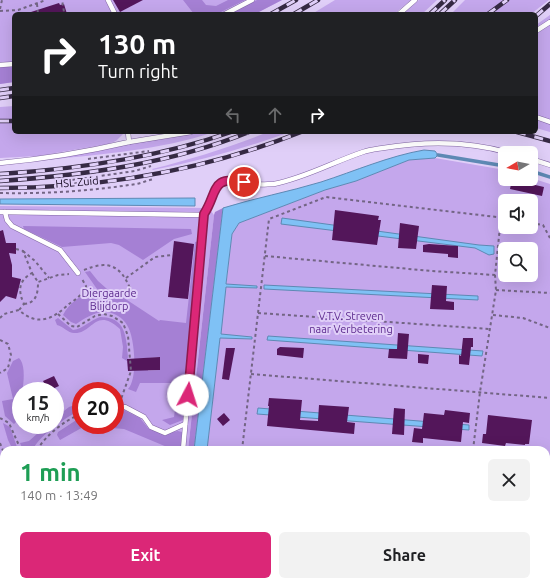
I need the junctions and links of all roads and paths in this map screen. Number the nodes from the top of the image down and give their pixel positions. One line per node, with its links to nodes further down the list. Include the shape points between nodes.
1 (2, 0): 8 (path)
2 (46, 0): 7 (path)
3 (62, 0): 10 (path)
4 (108, 0): 11 (lane)
5 (252, 0): 12 (lane)
6 (415, 0): 13 (lane)
7 (37, 4): 8 (path, via 18,10); 9 (path)
8 (0, 10)
9 (38, 12)
10 (64, 12)
11 (114, 12)
12 (228, 12)
13 (401, 12)
14 (550, 22): 15 (lane)
15 (538, 30)
16 (12, 64): 17 (lane)
17 (0, 65)
18 (538, 118): 19 (lane)
19 (550, 122)
20 (128, 134): 22 (lane)
21 (178, 134): 22 (lane)
22 (128, 142): 25 (lane, via 50,158)
23 (498, 151): 32 (lane, via 464,144 428,143 396,146 363,152 273,184 223,180 214,189)
24 (538, 161): 26 (lane)
25 (0, 163)
26 (550, 165)
27 (151, 166): 29 (path, HSL-Zuid)
28 (154, 179): 30 (path, HSL-Zuid, via 95,189)
29 (72, 180)
30 (0, 193)
31 (2, 212): 32 (lane); 43 (lane, via 12,226 60,250)
32 (204, 214): 68 (lane)
33 (498, 217): 40 (path, via 326,197 269,219)
34 (538, 224): 36 (path, via 543,225)
35 (499, 234): 44 (path)
36 (550, 238)
37 (16, 249): 38 (path)
38 (23, 252): 42 (path); 45 (path, via 35,260)
39 (172, 255): 46 (path, via 155,257)
40 (265, 256): 44 (path); 53 (path)
41 (84, 270): 46 (path, via 101,265 113,266)
42 (32, 273): 47 (path); 51 (path, via 26,276 20,286)
43 (78, 273): 45 (path); 54 (path, via 86,289)
44 (494, 275): 49 (path)
45 (49, 278): 47 (path)
46 (126, 279): 48 (path)
47 (38, 282): 51 (path, via 38,292 34,300)
48 (130, 288)
49 (496, 290): 50 (path); 55 (path)
50 (550, 293)
51 (24, 304): 52 (path)
52 (19, 310): 54 (path, via 36,319 47,319); 56 (path, via 10,311)
53 (258, 313): 58 (path); 61 (path)
54 (58, 314): 62 (path, via 71,326 77,327 95,316 104,314 123,323 128,336 132,371)
55 (493, 315): 57 (path, via 523,318); 58 (path)
56 (0, 318)
57 (550, 328)
58 (490, 329): 63 (path)
59 (0, 340): 60 (path, via 8,344 11,355 8,368)
60 (0, 373)
61 (251, 374): 63 (path); 72 (path)
62 (124, 392)
63 (480, 392): 64 (path); 73 (path)
64 (550, 398)
65 (125, 407): 68 (lane, via 144,417 151,427 165,433)
66 (0, 418): 69 (path, via 9,423)
67 (72, 420): 70 (path, via 57,429)
68 (185, 424): 71 (lane)
69 (18, 446)
70 (40, 446)
71 (183, 446)
72 (242, 446)
73 (473, 446)

